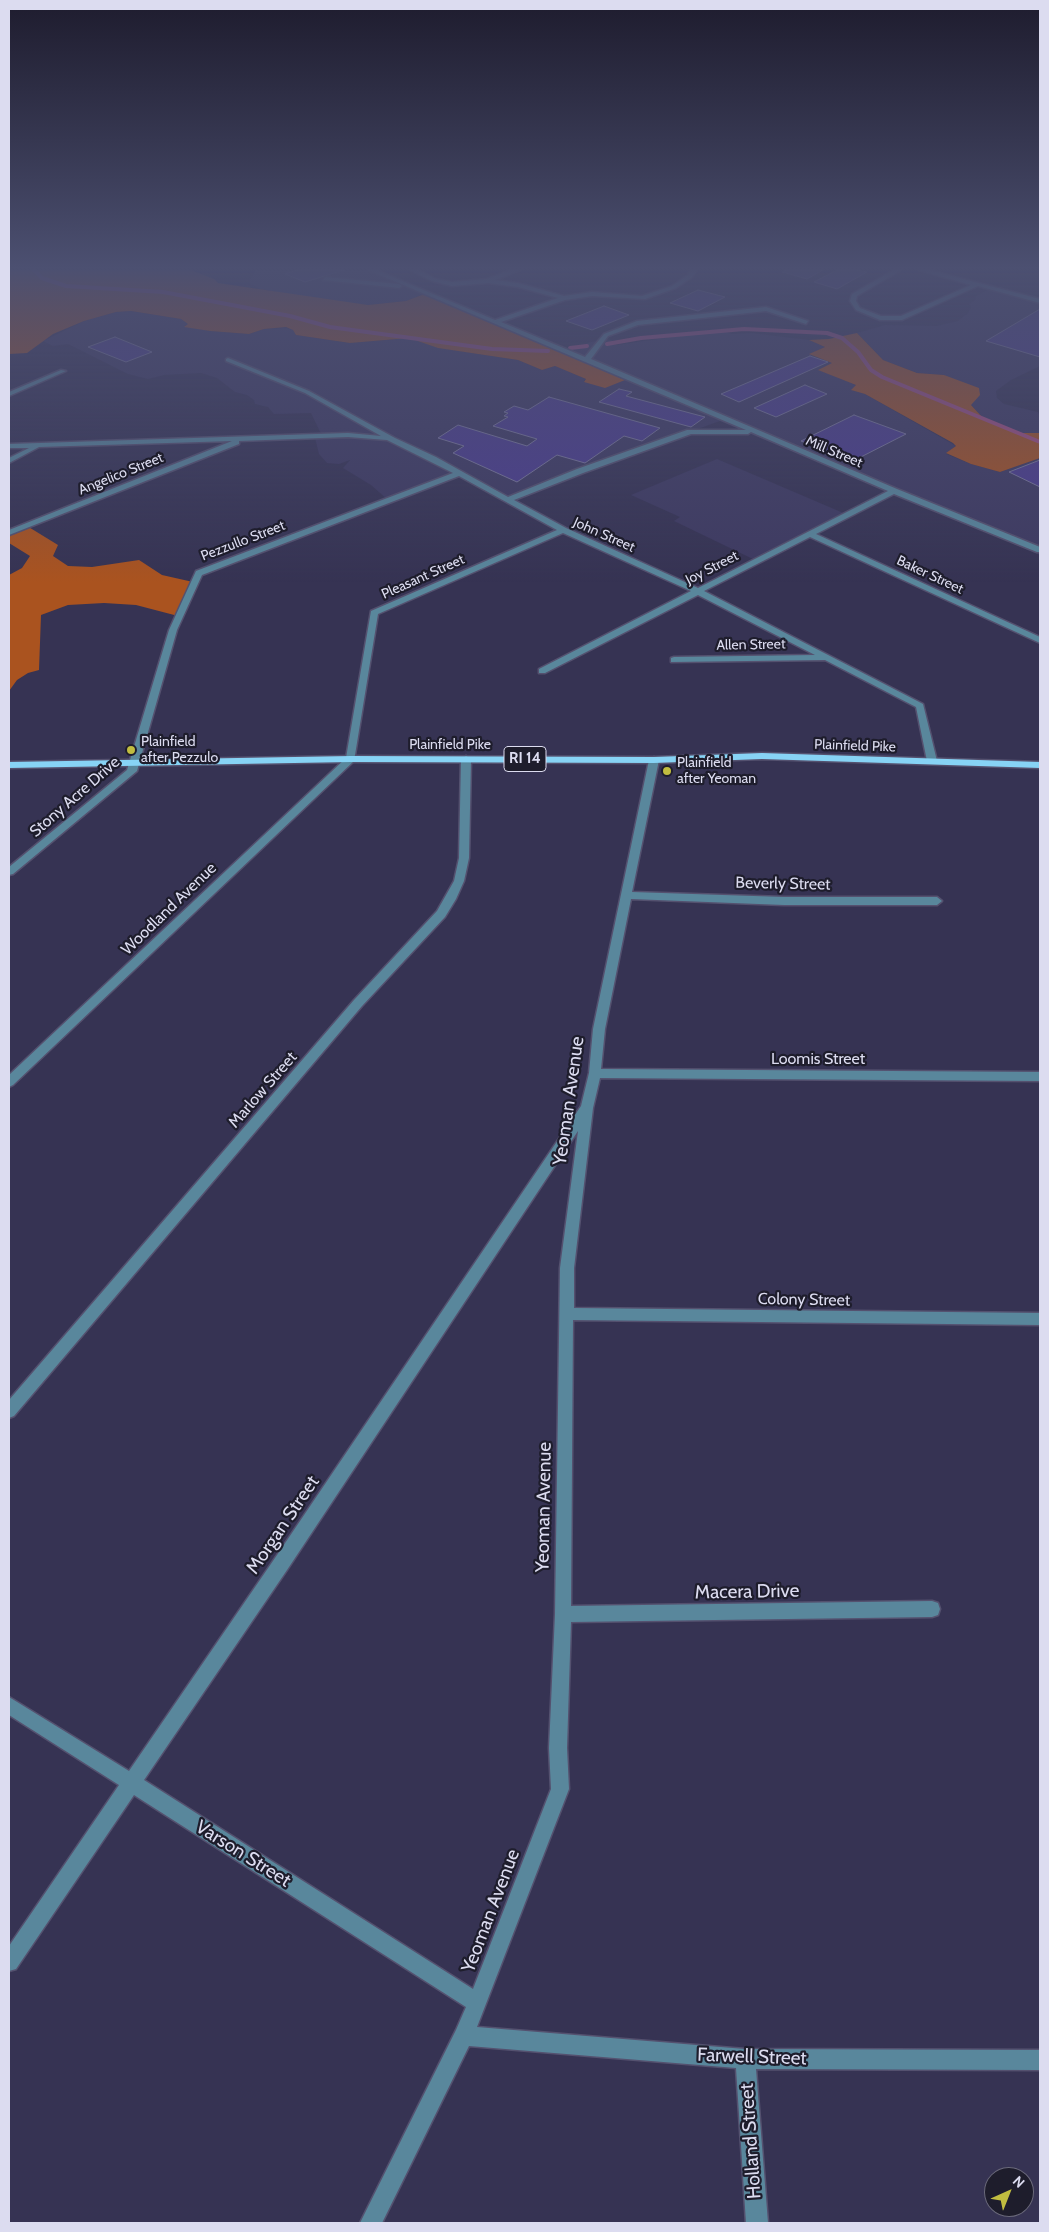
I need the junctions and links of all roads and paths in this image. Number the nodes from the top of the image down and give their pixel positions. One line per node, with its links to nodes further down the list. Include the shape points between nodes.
1 (56, 374): 4 (street)
2 (263, 374): 7 (street, John Street, via 307,392)
3 (617, 374): 5 (street, Mill Street)
4 (9, 394)
5 (753, 432): 12 (street, Mill Street); 13 (street, via 690,432)
6 (242, 439): 7 (street, via 348,435); 9 (street); 15 (street, Angelico Street)
7 (392, 440): 11 (street, John Street)
8 (9, 446): 9 (street)
9 (38, 446): 10 (street)
10 (9, 461)
11 (458, 474): 13 (street, John Street); 27 (street, Pezzullo Street, via 199,573 173,630)
12 (894, 491): 16 (street, Joy Street); 17 (street, Mill Street)
13 (508, 500): 14 (street, John Street)
14 (563, 530): 18 (street, John Street); 23 (street, Pleasant Street, via 374,613)
15 (9, 533)
16 (809, 534): 18 (street, Joy Street); 19 (street, Baker Street)
17 (1040, 550)
18 (697, 591): 20 (street, John Street); 22 (street, Joy Street)
19 (1040, 640)
20 (828, 657): 21 (street, Allen Street); 26 (street, John Street, via 920,706)
21 (674, 660)
22 (542, 671)
23 (351, 759): 24 (main road, Plainfield Pike / RI 14); 27 (main road, Plainfield Pike / RI 14); 35 (street, Woodland Avenue)
24 (466, 759): 25 (main road, Plainfield Pike / RI 14); 39 (street, Marlow Street, via 464,858 459,881 446,906)
25 (654, 760): 26 (main road, Plainfield Pike / RI 14, via 762,756); 31 (street, Yeoman Avenue)
26 (932, 761): 29 (main road, Plainfield Pike / RI 14)
27 (134, 762): 28 (main road, Plainfield Pike / RI 14); 30 (street, Stony Acre Drive, via 132,771)
28 (9, 765)
29 (1040, 766)
30 (9, 872)
31 (627, 895): 32 (street, Beverly Street, via 784,901); 33 (street, Yeoman Avenue, via 599,1029)
32 (937, 901)
33 (595, 1073): 34 (street, Loomis Street); 36 (street, Yeoman Avenue)
34 (1040, 1077)
35 (9, 1082)
36 (587, 1108): 37 (street, Yeoman Avenue, via 568,1268); 43 (street, Morgan Street)
37 (567, 1314): 38 (street, Colony Street); 41 (street, Yeoman Avenue)
38 (1040, 1320)
39 (9, 1411)
40 (932, 1609): 41 (street, Macera Drive)
41 (563, 1614): 45 (street, Yeoman Avenue, via 558,1748 560,1789)
42 (9, 1706): 43 (street, Varson Street)
43 (131, 1782): 44 (street, Morgan Street); 45 (street, Varson Street)
44 (9, 1962)
45 (477, 2004): 46 (street, Yeoman Avenue)
46 (464, 2036): 47 (street, Farwell Street); 49 (street, Yeoman Avenue)
47 (744, 2059): 48 (street, Farwell Street); 50 (street, Holland Street)
48 (1040, 2060)
49 (371, 2223)
50 (757, 2223)

